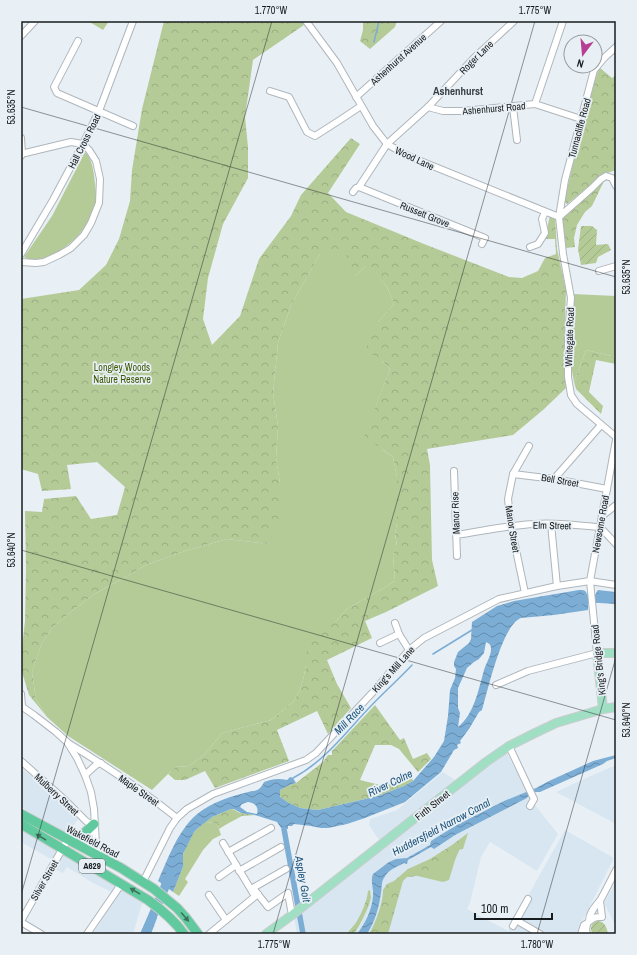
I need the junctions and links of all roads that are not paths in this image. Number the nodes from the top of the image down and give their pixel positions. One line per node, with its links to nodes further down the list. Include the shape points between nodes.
1 (34, 21): 7 (street)
2 (133, 21): 16 (street, Hall Cross Road)
3 (306, 21): 11 (street, Wood Lane)
4 (441, 21): 11 (street, Ashenhurst Avenue)
5 (514, 21): 15 (street, Roger Lane, via 474,58)
6 (563, 21): 12 (street)
7 (21, 36)
8 (78, 41): 16 (street, via 54,87 57,93)
9 (616, 47): 17 (street, Tunnacliffe Road, via 594,70)
10 (270, 91): 13 (street, via 289,97 307,132 315,136)
11 (356, 97): 13 (street, Wood Lane)
12 (535, 104): 14 (street, Ashenhurst Road); 17 (street, Ashenhurst Road)
13 (361, 106): 22 (street, Wood Lane)
14 (513, 106): 15 (street, Ashenhurst Road, via 462,111); 20 (street)
15 (428, 107): 22 (street, Roger Lane)
16 (99, 111): 18 (street); 21 (street, Hall Cross Road)
17 (581, 119): 28 (street, Tunnacliffe Road, via 565,180)
18 (133, 126)
19 (21, 138): 23 (street)
20 (517, 140)
21 (83, 144): 23 (street, via 71,142); 31 (street, Hall Cross Road); 32 (street, via 96,161 100,179 99,203 91,223 84,235 71,248 59,255 44,262)
22 (387, 144): 25 (street, Roger Lane); 27 (street, Wood Lane, via 408,156)
23 (22, 155)
24 (616, 186): 28 (street, via 612,178 606,176)
25 (359, 187): 26 (street, Roger Lane); 29 (street, Russett Grove, via 485,238)
26 (353, 192)
27 (545, 212): 28 (street, Wood Lane); 30 (street, via 542,220 545,234 538,244)
28 (559, 217): 35 (street, Whitegate Road, via 570,298 568,378 571,395 577,404)
29 (482, 244)
30 (530, 247)
31 (21, 254)
32 (21, 262)
33 (616, 266): 34 (street)
34 (599, 271)
35 (601, 425): 36 (street, Whitegate Road); 40 (street)
36 (616, 439): 41 (street, Newsome Road)
37 (529, 446): 39 (street, Manor Street)
38 (454, 471): 47 (street, Manor Rise)
39 (512, 474): 40 (street, Bell Street); 45 (street, Manor Street, via 508,499)
40 (554, 479): 41 (street, Bell Street)
41 (607, 488): 43 (street, Newsome Road)
42 (616, 505): 43 (street)
43 (602, 516): 46 (street, Newsome Road)
44 (551, 524): 45 (street, Elm Street); 46 (street, Elm Street); 52 (street)
45 (510, 526): 47 (street, Elm Street); 53 (street, Manor Street)
46 (600, 527): 48 (street); 50 (street, Newsome Road)
47 (456, 535): 49 (street, Manor Rise)
48 (616, 544)
49 (457, 556)
50 (590, 583): 51 (street, King's Mill Lane); 52 (street, King's Mill Lane); 54 (street, Newsome Road)
51 (616, 585)
52 (557, 586): 53 (street, King's Mill Lane)
53 (524, 593): 58 (street, King's Mill Lane, via 499,599 424,638)
54 (593, 611): 59 (street, King's Bridge Road)
55 (395, 623): 56 (street)
56 (399, 634): 57 (street); 58 (street)
57 (380, 643)
58 (409, 650): 73 (street, King's Mill Lane, via 312,756 212,794)
59 (597, 653): 60 (main road); 61 (street, via 528,671); 65 (main road, King's Bridge Road)
60 (616, 653)
61 (496, 684)
62 (21, 694): 63 (street)
63 (21, 706): 66 (street)
64 (616, 707): 65 (main road, Firth Street)
65 (603, 709): 67 (main road, Firth Street, via 556,723)
66 (67, 742): 69 (street, Maple Street); 70 (street)
67 (510, 746): 71 (street, via 534,799); 98 (main road, Firth Street, via 470,774)
68 (21, 761): 75 (street, Mulberry Street, via 86,821)
69 (101, 763): 70 (street); 73 (street, Maple Street)
70 (85, 775): 75 (street, via 91,792)
71 (530, 806)
72 (21, 814): 77 (highway, Wakefield Road / A629)
73 (177, 818): 89 (street, King's Mill Lane)
74 (21, 824): 80 (highway, A629, one-way to 74)
75 (94, 824): 77 (highway, via 80,838); 81 (street, via 89,836); 83 (street)
76 (270, 828): 82 (street)
77 (68, 839): 80 (street, Silver Street); 81 (highway, Wakefield Road / A629)
78 (223, 843): 82 (street)
79 (281, 847): 87 (street)
80 (62, 849): 90 (highway, A629); 101 (street, Silver Street)
81 (90, 851): 83 (highway, Wakefield Road / A629); 90 (highway, via 94,861 116,875)
82 (228, 852): 84 (street)
83 (100, 856): 89 (highway, Wakefield Road / A629)
84 (236, 865): 87 (street); 88 (street)
85 (286, 869): 91 (street)
86 (616, 870): 96 (street)
87 (239, 871): 91 (street)
88 (219, 877)
89 (143, 882): 107 (highway, Wakefield Road / A629, one-way to 107, via 170,901)
90 (120, 886): 105 (street); 106 (highway, A629, one-way to 90, via 164,912 148,900)
91 (252, 888): 92 (street)
92 (256, 895): 98 (street, via 268,907 289,890); 99 (street)
93 (209, 896): 97 (street)
94 (220, 898): 97 (street)
95 (528, 899): 100 (street)
96 (598, 902): 102 (street); 102 (street, via 598,917)
97 (214, 903): 99 (street)
98 (296, 912): 109 (main road, Firth Street)
99 (226, 920): 108 (street)
100 (516, 920): 103 (street); 110 (street)
101 (21, 921): 104 (street)
102 (588, 922): 111 (street); 112 (street)
103 (513, 926)
104 (41, 934)
105 (87, 934)
106 (184, 934)
107 (198, 934)
108 (209, 934)
109 (266, 934)
110 (540, 934)
111 (580, 934)
112 (587, 934)

